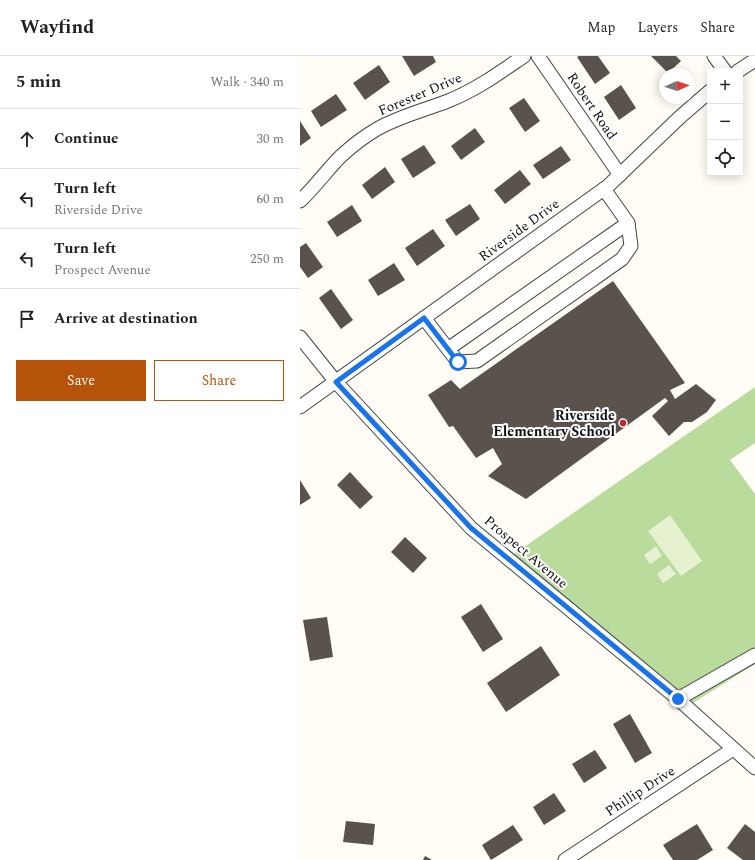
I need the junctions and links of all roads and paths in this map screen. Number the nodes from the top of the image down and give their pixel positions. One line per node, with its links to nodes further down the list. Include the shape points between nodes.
1 (524, 56): 10 (street, Forester Drive, via 471,90 401,117 378,129 341,156)
2 (538, 56): 8 (street, Robert Road)
3 (714, 56): 5 (street)
4 (755, 60): 6 (street)
5 (723, 68)
6 (743, 68)
7 (707, 94): 8 (street, Riverside Drive)
8 (620, 175): 9 (street, Riverside Drive)
9 (604, 189): 11 (street); 12 (street, Riverside Drive)
10 (300, 201)
11 (628, 223): 14 (street); 14 (street, via 631,246 622,260 477,361 458,362)
12 (424, 318): 14 (street); 15 (street, Riverside Drive)
13 (300, 337): 15 (street, Prospect Avenue)
14 (448, 349)
15 (336, 382): 16 (street, Riverside Drive); 18 (street, Prospect Avenue, via 471,528)
16 (300, 407)
17 (755, 655): 18 (street)
18 (678, 699): 19 (street, Prospect Avenue)
19 (733, 749): 20 (street, Prospect Avenue); 21 (street, Phillip Drive)
20 (755, 768)
21 (565, 860)

